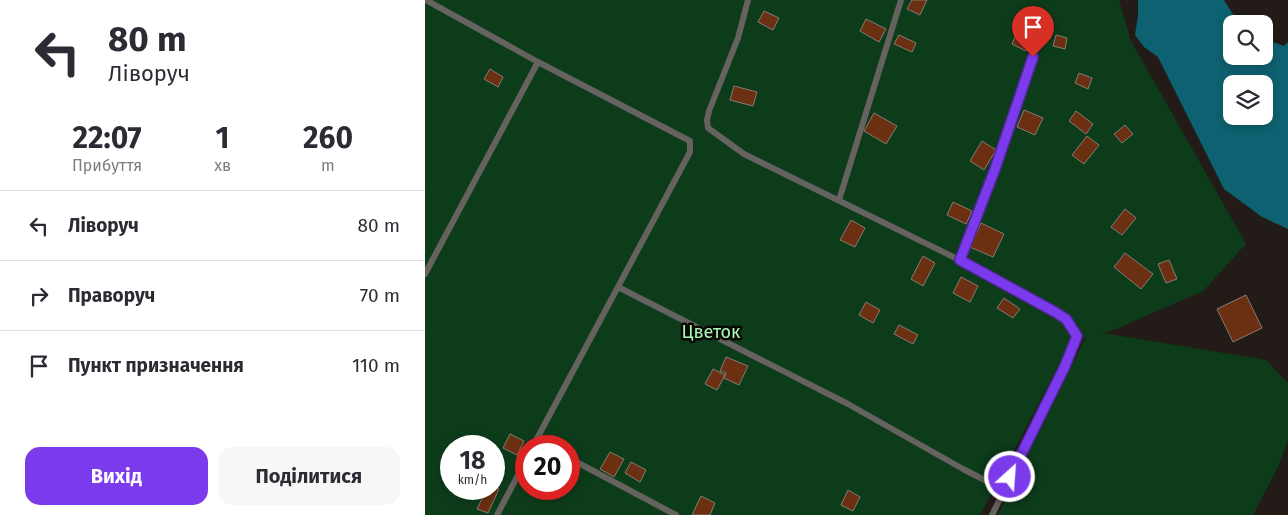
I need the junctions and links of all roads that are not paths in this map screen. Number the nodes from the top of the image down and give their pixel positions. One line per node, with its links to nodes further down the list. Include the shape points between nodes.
1 (426, 0): 5 (lane)
2 (748, 0): 6 (lane, via 738,38 709,111 708,128 744,154)
3 (901, 0): 6 (lane)
4 (1039, 39): 7 (lane)
5 (538, 62): 8 (lane); 9 (lane, via 690,142 690,152)
6 (839, 200): 7 (lane)
7 (960, 260): 13 (lane, via 1066,319 1077,336)
8 (425, 274)
9 (618, 287): 10 (lane); 13 (lane, via 848,404)
10 (539, 435)
11 (580, 464): 15 (lane)
12 (515, 481): 14 (lane)
13 (1004, 490): 16 (lane)
14 (497, 515)
15 (676, 515)
16 (992, 515)

